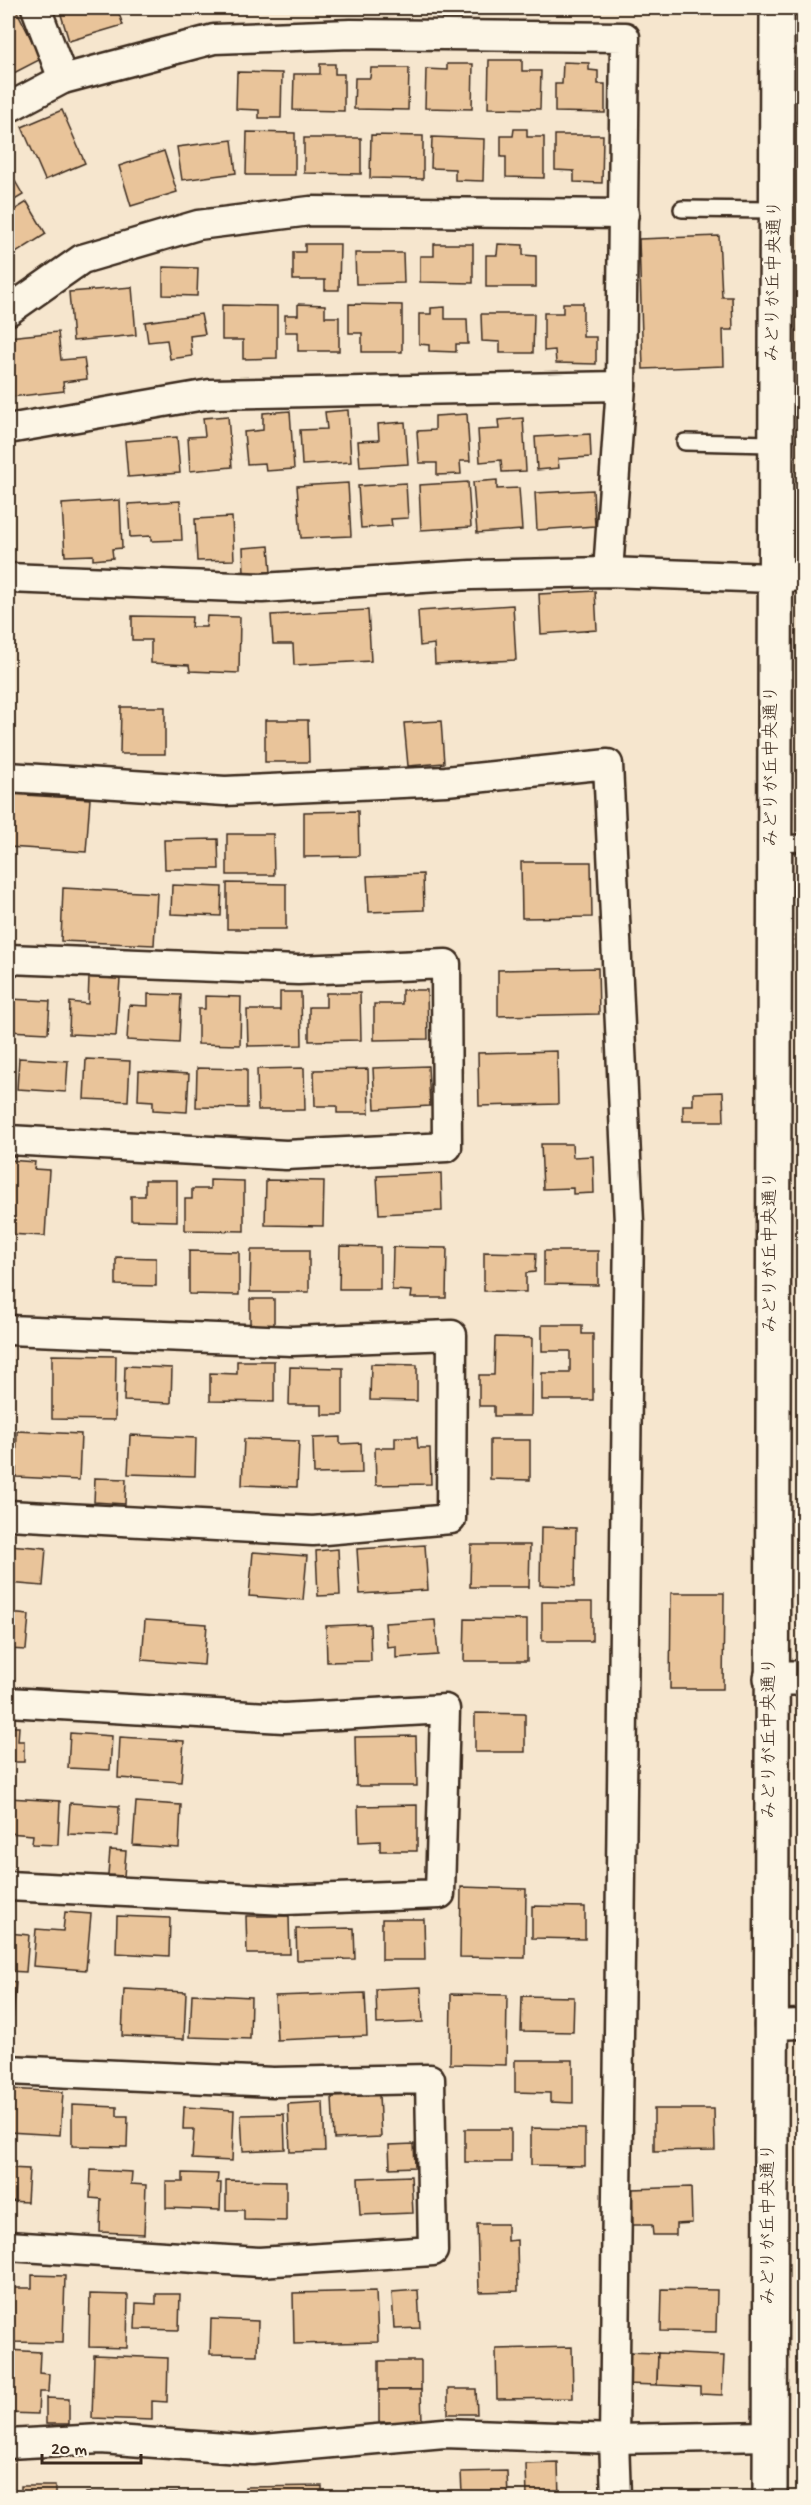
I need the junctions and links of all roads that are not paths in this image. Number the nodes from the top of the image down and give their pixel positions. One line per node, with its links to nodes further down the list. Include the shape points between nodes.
1 (36, 8): 3 (street)
2 (777, 8): 6 (street, みどりが丘中央通り)
3 (63, 79): 4 (street); 7 (street, via 214,39 351,34 626,37)
4 (8, 108)
5 (682, 208): 6 (lane)
6 (775, 210): 12 (street, みどりが丘中央通り)
7 (624, 214): 8 (street, via 310,211 198,225 82,259); 9 (street)
8 (8, 311)
9 (621, 386): 10 (street, via 210,394); 13 (street)
10 (8, 429)
11 (685, 442): 12 (lane)
12 (773, 444): 14 (street, みどりが丘中央通り)
13 (608, 572): 14 (street); 15 (street, via 471,575 262,588)
14 (788, 577): 17 (street, みどりが丘中央通り)
15 (8, 578)
16 (8, 777): 31 (street, via 225,791 446,781 608,764 629,1223)
17 (788, 843): 22 (street, みどりが丘中央通り)
18 (8, 959): 19 (street, via 298,970 446,963 447,1147 286,1155)
19 (8, 1140)
20 (8, 1330): 21 (street, via 292,1341 452,1335 452,1347 451,1519 313,1531)
21 (8, 1515)
22 (771, 1678): 23 (street); 26 (street, みどりが丘中央通り)
23 (804, 1678)
24 (8, 1702): 25 (street, via 284,1718 445,1709 441,1894 285,1900)
25 (8, 1886)
26 (769, 2025): 27 (street); 30 (street, みどりが丘中央通り)
27 (804, 2025)
28 (8, 2070): 29 (street, via 273,2082 430,2079 434,2251 259,2262)
29 (8, 2246)
30 (770, 2436): 31 (street); 34 (street, みどりが丘中央通り)
31 (614, 2439): 32 (street, via 444,2433 252,2450 100,2439); 33 (street)
32 (8, 2444)
33 (616, 2498)
34 (770, 2498)

